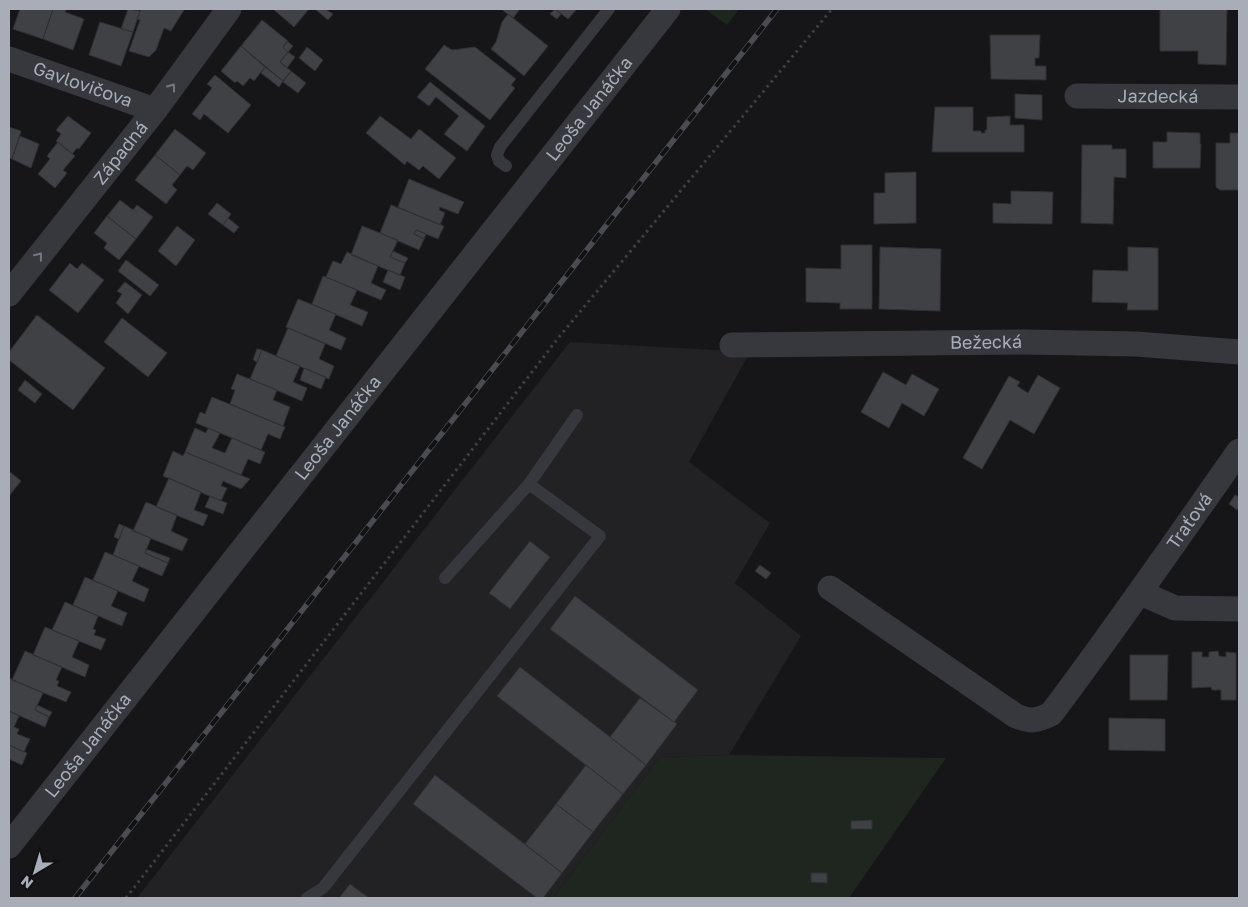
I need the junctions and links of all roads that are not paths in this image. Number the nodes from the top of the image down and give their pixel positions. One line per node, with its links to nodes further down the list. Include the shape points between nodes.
1 (229, 9): 7 (street, Západná, one-way to 1)
2 (609, 9): 8 (lane, via 500,147 497,155)
3 (668, 9): 19 (street, Leoša Janáčka)
4 (9, 58): 7 (street, Gavlovičova)
5 (1077, 96): 6 (street, Jazdecká)
6 (1239, 97)
7 (155, 110): 9 (street, Západná, one-way to 7)
8 (506, 166)
9 (9, 294)
10 (732, 345): 11 (street, Bežecká, via 1043,342 1136,344)
11 (1239, 352)
12 (577, 415): 14 (lane)
13 (1239, 451): 17 (street, Traťová)
14 (529, 484): 15 (lane); 20 (lane, via 600,536 323,888)
15 (445, 578)
16 (830, 588): 17 (street, Traťová, via 1016,716 1030,721 1051,714)
17 (1140, 593): 18 (street, via 1175,608)
18 (1239, 609)
19 (9, 846)
20 (307, 898)

